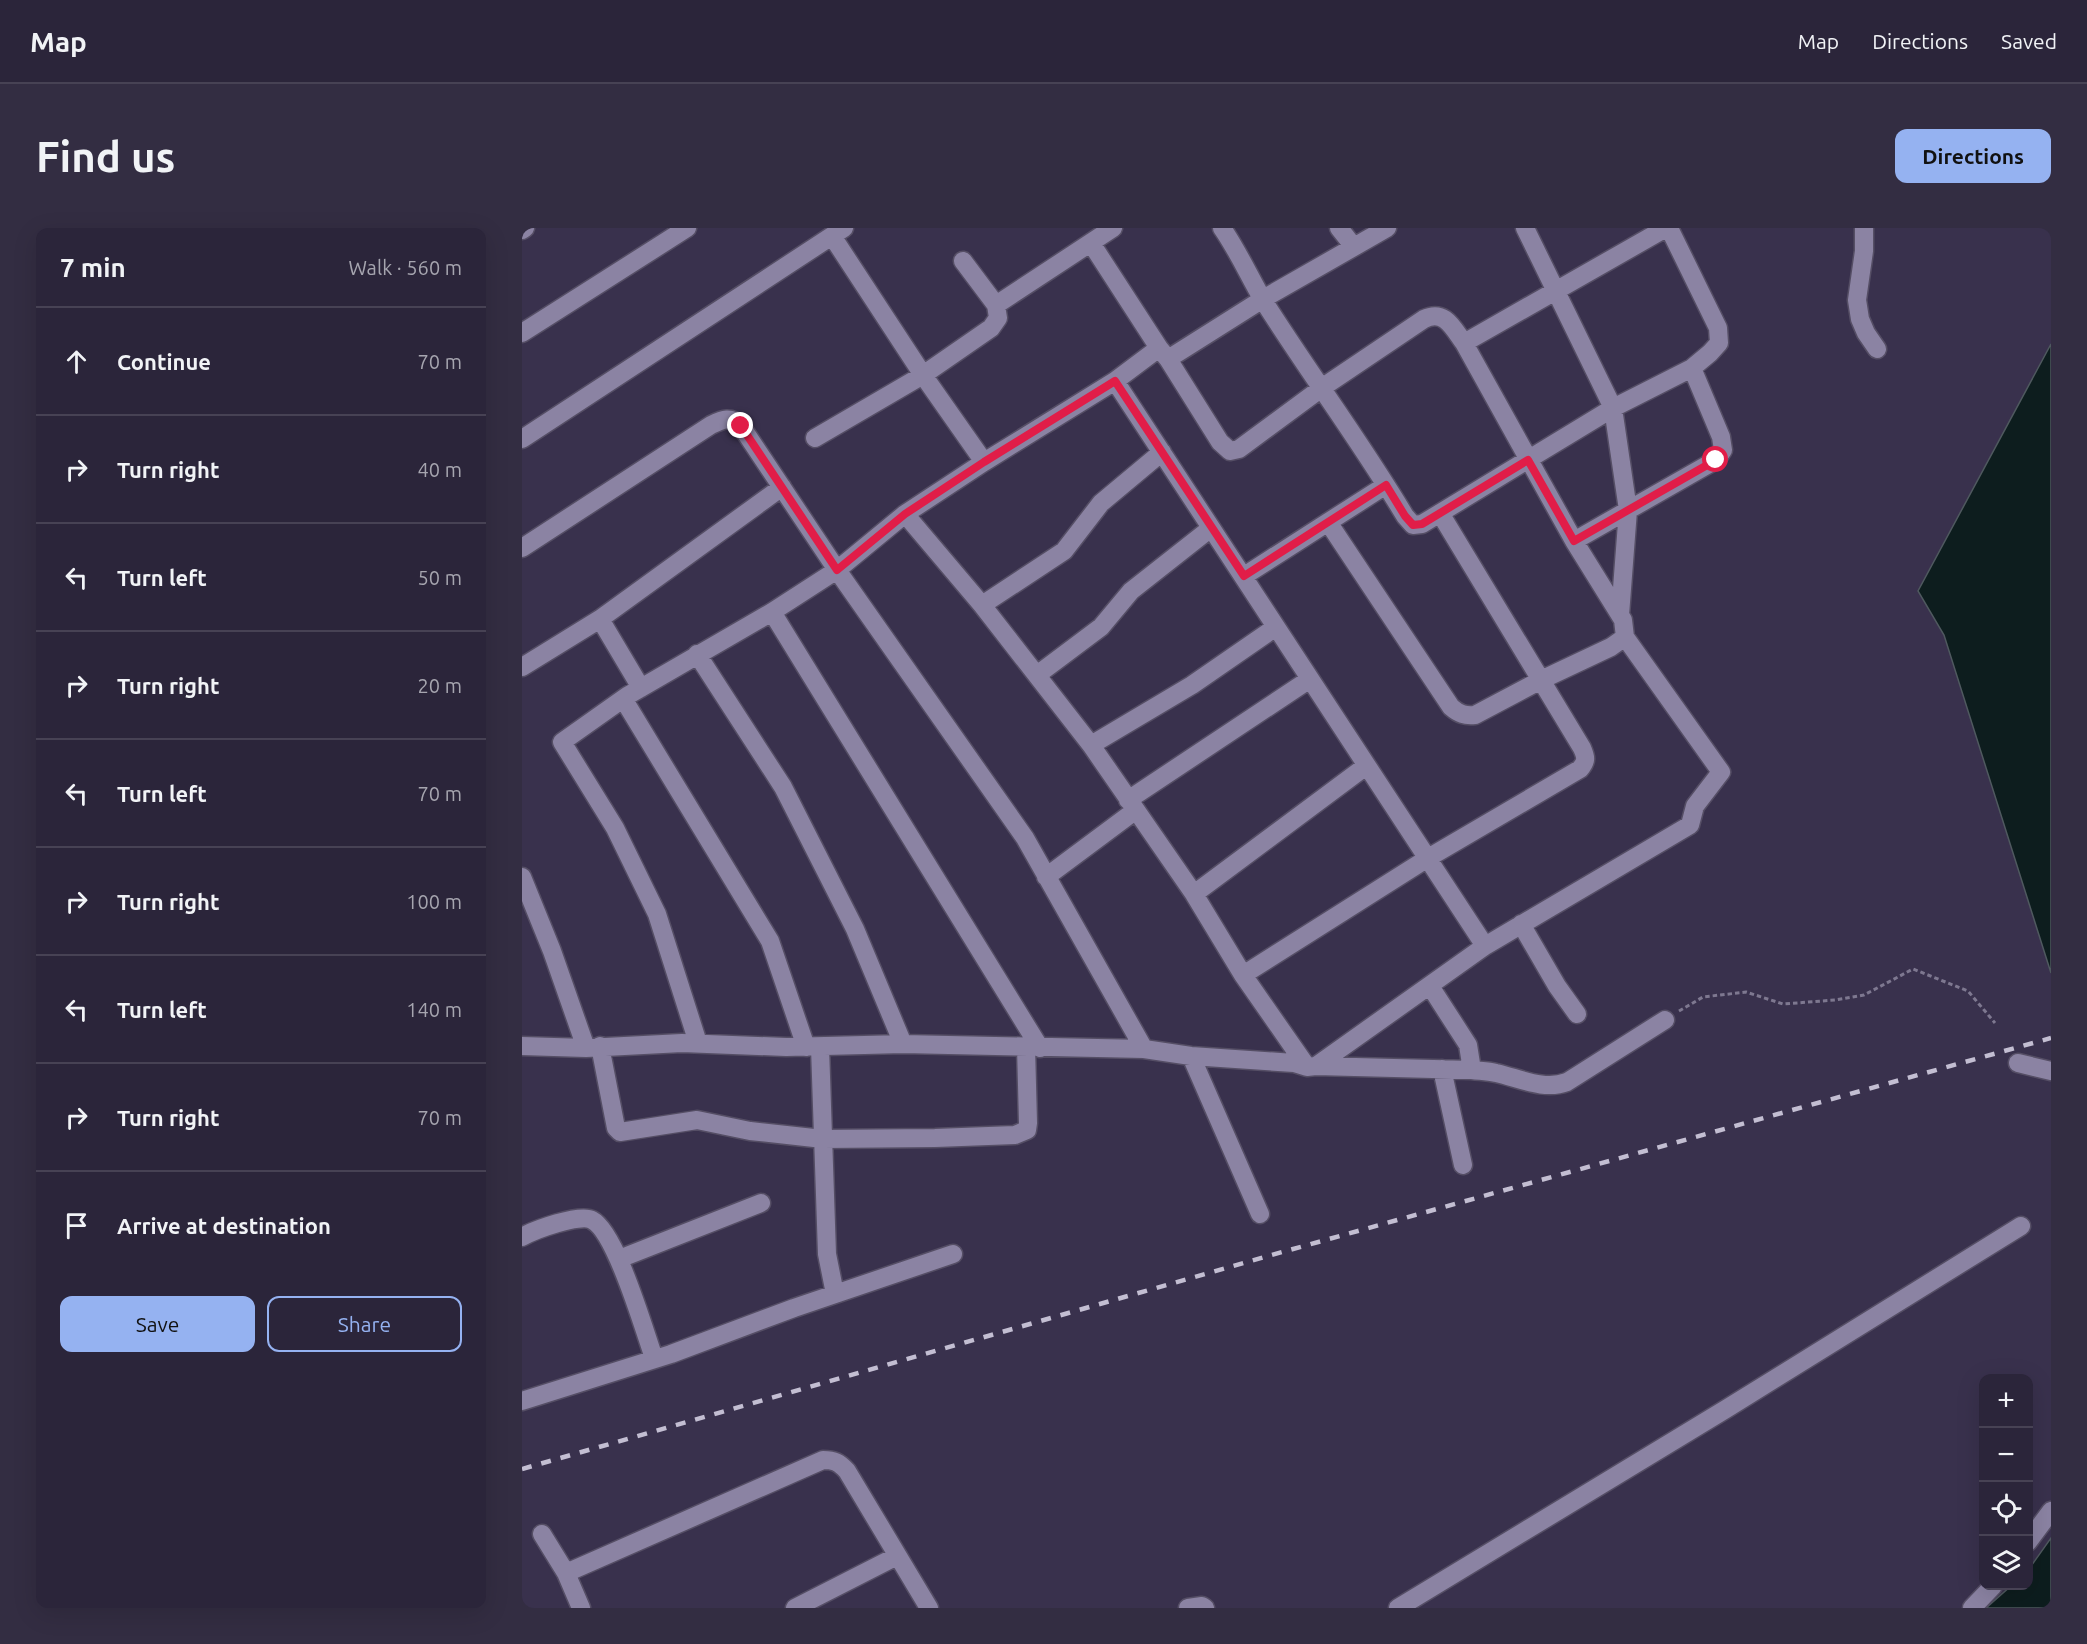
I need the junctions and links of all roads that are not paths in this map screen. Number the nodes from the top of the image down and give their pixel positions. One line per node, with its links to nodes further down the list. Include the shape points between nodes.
1 (687, 228): 16 (street)
2 (1113, 228): 10 (street)
3 (1222, 228): 14 (street)
4 (1339, 228): 11 (street)
5 (1387, 228): 11 (street)
6 (1525, 228): 13 (street)
7 (1667, 228): 13 (street); 20 (street, via 1718,328 1719,343)
8 (1864, 228): 18 (street, via 1857,300 1860,319)
9 (838, 232): 21 (street); 26 (street)
10 (1091, 243): 15 (street); 19 (street)
11 (1354, 247): 14 (street)
12 (963, 261): 15 (street)
13 (1557, 291): 17 (street); 24 (street)
14 (1263, 299): 19 (street); 23 (street)
15 (996, 305): 21 (street, via 998,318 992,328)
16 (522, 333)
17 (1464, 343): 23 (street, via 1442,317 1433,315); 28 (street)
18 (1877, 349)
19 (1163, 354): 22 (street); 23 (street, via 1220,442 1230,451 1239,449)
20 (1692, 368): 24 (street); 32 (street, via 1722,437 1723,450 1716,460)
21 (923, 375): 25 (street); 29 (street)
22 (1115, 381): 27 (street); 29 (street)
23 (1323, 387): 30 (street)
24 (1613, 408): 28 (street); 32 (street)
25 (815, 438)
26 (522, 439)
27 (1162, 452): 36 (street); 41 (street, via 1101,503 1064,551)
28 (1528, 460): 33 (street); 37 (street)
29 (984, 462): 34 (street)
30 (1386, 485): 33 (street, via 1413,525); 35 (street)
31 (782, 487): 38 (street, via 741,426 728,418 711,425); 39 (street); 44 (street)
32 (1628, 510): 37 (street); 43 (street)
33 (1440, 513): 51 (street)
34 (905, 514): 39 (street); 41 (street)
35 (1328, 522): 40 (street); 51 (street, via 1458,714 1475,715)
36 (1211, 528): 40 (street); 49 (street, via 1131,591 1101,627)
37 (1574, 541): 43 (street)
38 (522, 548)
39 (837, 570): 42 (street); 58 (street, via 1025,838)
40 (1244, 576): 45 (street)
41 (982, 605): 49 (street)
42 (772, 612): 47 (street); 71 (street)
43 (1620, 615): 46 (street)
44 (600, 619): 48 (street); 52 (street)
45 (1276, 627): 50 (street); 53 (street, via 1192,685)
46 (1625, 637): 51 (street); 60 (street, via 1721,772 1695,806 1690,825)
47 (697, 654): 52 (street); 67 (street, via 783,787 855,929)
48 (522, 667)
49 (1036, 675): 53 (street)
50 (1310, 680): 54 (street); 55 (street)
51 (1541, 680): 56 (street, via 1582,748 1586,763)
52 (634, 692): 66 (street, via 562,742 615,828 657,914); 70 (street, via 627,705 770,941)
53 (1091, 745): 55 (street)
54 (1366, 766): 56 (street); 59 (street)
55 (1132, 805): 58 (street); 59 (street)
56 (1428, 858): 61 (street); 62 (street)
57 (522, 877): 69 (street)
58 (1046, 877): 72 (street)
59 (1194, 894): 62 (street)
60 (1521, 924): 61 (street); 64 (street)
61 (1485, 946): 63 (street)
62 (1243, 975): 75 (street)
63 (1430, 986): 75 (street); 77 (street, via 1468,1045)
64 (1578, 1014)
65 (1665, 1020): 77 (street, via 1557,1086)
66 (698, 1043): 69 (street); 70 (street)
67 (903, 1044): 70 (street); 71 (street)
68 (522, 1046): 69 (street)
69 (593, 1047): 79 (street, via 620,1132 697,1120)
70 (813, 1047): 79 (street)
71 (1033, 1047): 72 (street); 79 (street, via 1028,1123 1022,1133)
72 (1144, 1049): 73 (street)
73 (1191, 1056): 75 (street); 82 (street)
74 (2018, 1063): 78 (street)
75 (1311, 1067): 76 (street)
76 (1442, 1069): 77 (street); 80 (street)
77 (1472, 1070)
78 (2051, 1071)
79 (823, 1139): 87 (street, via 827,1254)
80 (1463, 1165)
81 (761, 1203): 86 (street)
82 (1260, 1214)
83 (2021, 1226): 101 (street)
84 (523, 1232): 86 (street, via 574,1218 590,1218 604,1232)
85 (953, 1254): 87 (street)
86 (619, 1260): 88 (street)
87 (835, 1294): 88 (street)
88 (654, 1358): 89 (street)
89 (522, 1401)
90 (2051, 1510): 92 (street)
91 (542, 1534): 94 (street)
92 (2032, 1536)
93 (897, 1556): 94 (street, via 847,1471 840,1463 823,1460); 97 (street); 98 (street)
94 (566, 1573): 96 (street)
95 (1989, 1590): 102 (street)
96 (581, 1608)
97 (795, 1608)
98 (929, 1608)
99 (1188, 1608): 100 (street)
100 (1205, 1608)
101 (1398, 1608)
102 (1972, 1608)

